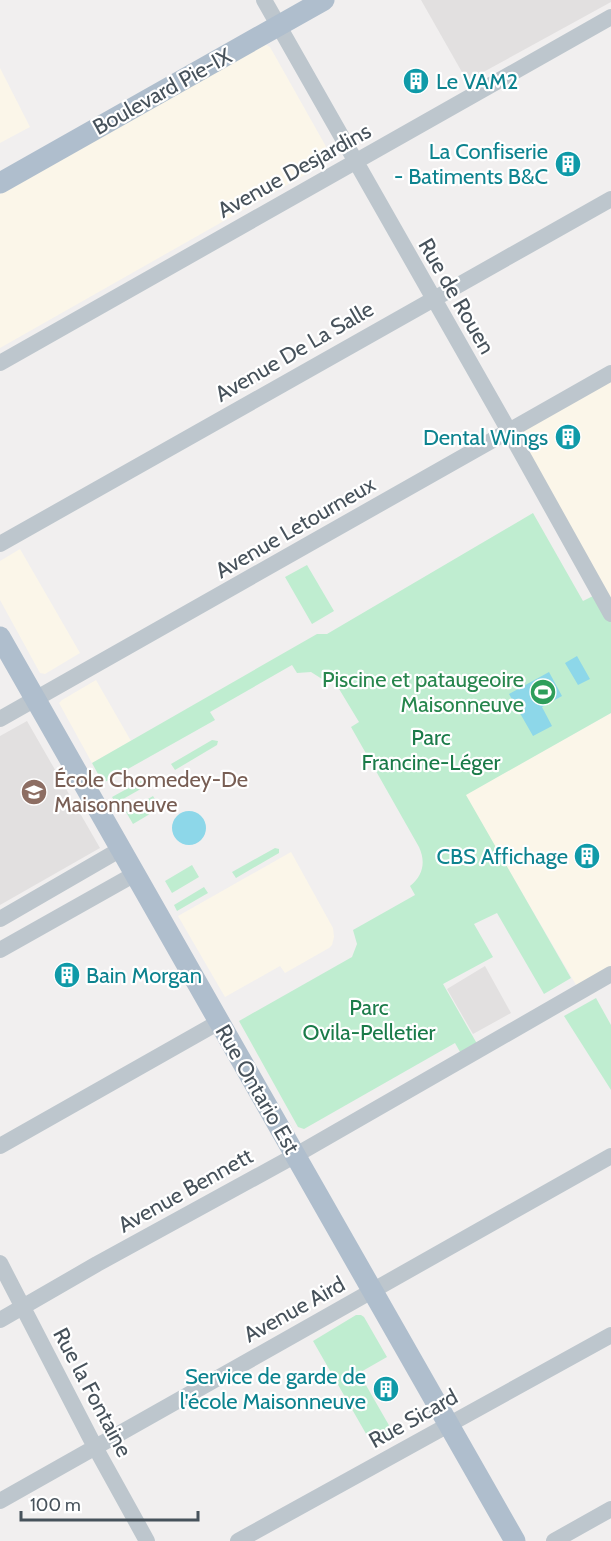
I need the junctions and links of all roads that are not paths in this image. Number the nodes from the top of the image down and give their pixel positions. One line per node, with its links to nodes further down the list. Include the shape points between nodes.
1 (301, 0): 3 (main road, Boulevard Pie-IX)
2 (324, 0): 3 (main road, Boulevard Pie-IX)
3 (272, 14): 5 (street, Rue de Rouen); 6 (main road, Boulevard Pie-IX); 7 (main road, Boulevard Pie-IX)
4 (611, 17): 5 (street, Avenue Desjardins)
5 (356, 161): 9 (street, Rue de Rouen); 10 (street, Avenue Desjardins)
6 (0, 169)
7 (0, 183)
8 (611, 199): 9 (street, Avenue De La Salle)
9 (432, 298): 12 (street, Rue de Rouen); 13 (street, Avenue De La Salle)
10 (0, 363)
11 (611, 373): 12 (street, Avenue Letourneux)
12 (509, 431): 14 (street, Rue de Rouen); 16 (street, Avenue Letourneux)
13 (0, 544)
14 (611, 614)
15 (0, 637): 16 (main road, Rue Ontario Est)
16 (36, 699): 17 (street, Avenue Letourneux); 18 (main road, Rue Ontario Est)
17 (0, 719)
18 (121, 849): 19 (main road, Rue Ontario Est); 20 (street)
19 (135, 874): 21 (street); 23 (main road, Rue Ontario Est)
20 (0, 920)
21 (0, 950)
22 (611, 974): 25 (street, Avenue Bennett)
23 (219, 1022): 24 (street); 25 (main road, Rue Ontario Est)
24 (0, 1146)
25 (296, 1155): 28 (main road, Rue Ontario Est); 29 (street, Avenue Bennett)
26 (611, 1156): 28 (street, Avenue Aird)
27 (0, 1263): 29 (street, Rue la Fontaine)
28 (372, 1291): 32 (main road, Rue Ontario Est); 33 (street, Avenue Aird)
29 (23, 1307): 30 (street, Avenue Bennett); 33 (street, Rue la Fontaine)
30 (0, 1320)
31 (611, 1335): 32 (street, Rue Sicard)
32 (448, 1425): 37 (street, Rue Sicard); 38 (main road, Rue Ontario Est)
33 (96, 1447): 34 (street, Avenue Aird); 36 (street, Rue la Fontaine)
34 (0, 1501)
35 (611, 1509): 39 (street)
36 (147, 1541)
37 (238, 1541)
38 (514, 1541)
39 (554, 1541)

